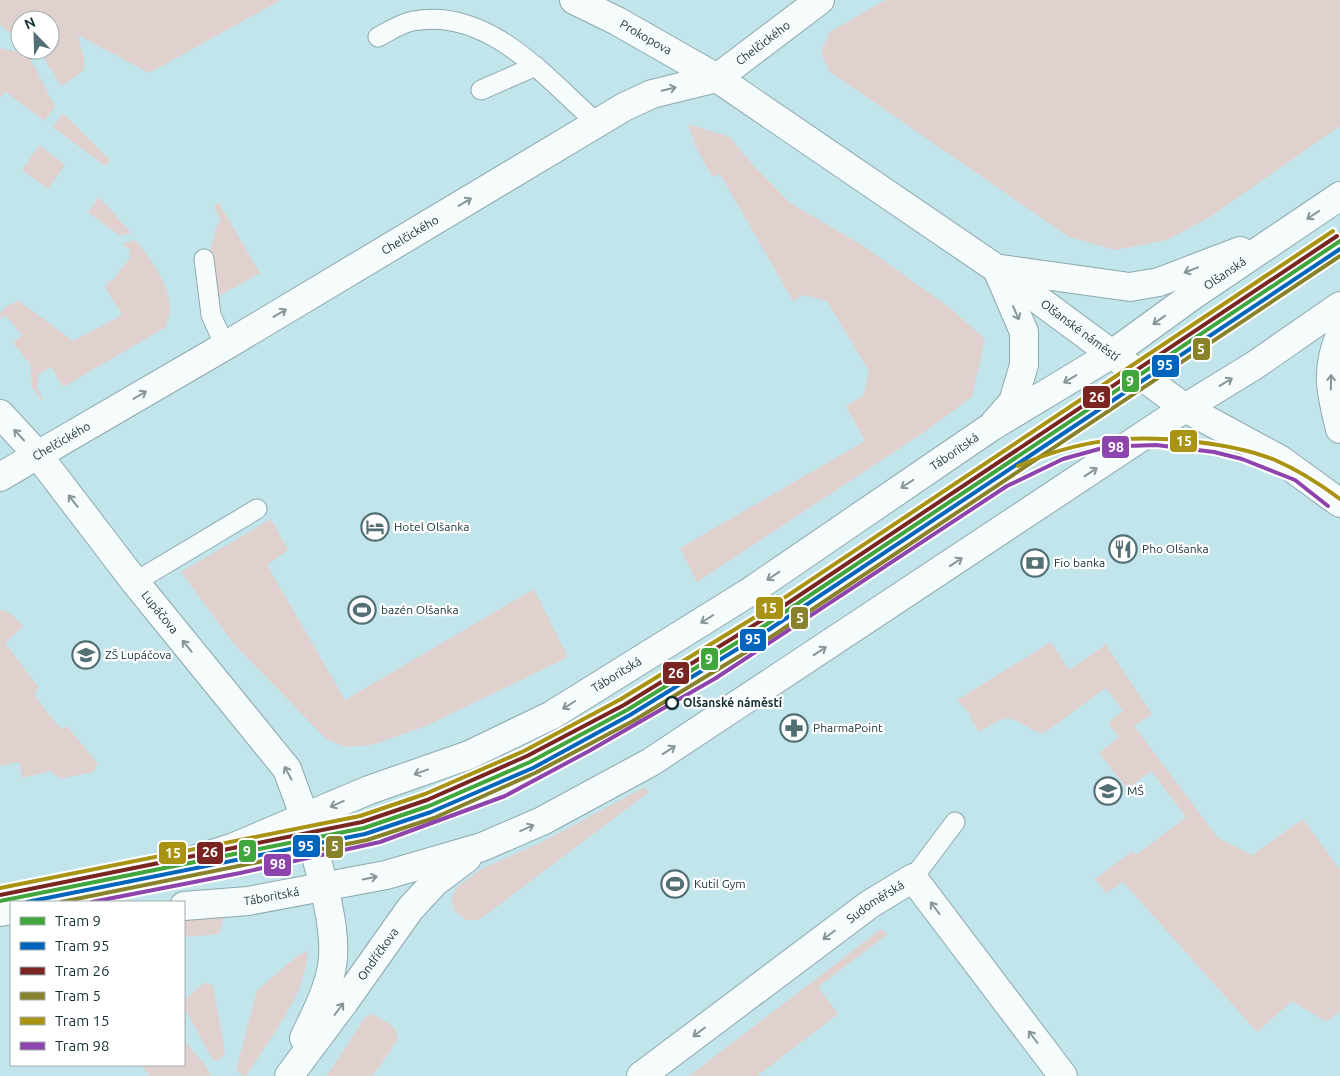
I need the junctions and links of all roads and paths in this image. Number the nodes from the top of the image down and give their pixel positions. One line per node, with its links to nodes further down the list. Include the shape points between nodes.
1 (574, 0): 5 (street, Prokopova)
2 (820, 0): 5 (street, Chelčického)
3 (378, 37): 4 (lane, via 411,21 440,19 482,31)
4 (536, 66): 6 (lane); 7 (lane)
5 (717, 78): 7 (street, Chelčického, one-way to 5, via 652,94); 11 (street, Olšanské náměstí)
6 (481, 90)
7 (596, 123): 14 (street, Chelčického, one-way to 7)
8 (1340, 196): 9 (street, Olšanská, one-way to 9)
9 (1285, 234): 11 (street, Olšanské náměstí, one-way to 11, via 1159,282 1130,287); 15 (street, Olšanská, one-way to 15)
10 (204, 259): 14 (lane, via 211,315)
11 (996, 269): 15 (street, Olšanské náměstí); 18 (street, one-way to 18, via 1024,332 1024,364 1013,402)
12 (1340, 306): 16 (street, one-way to 12, via 1254,366)
13 (1340, 335): 19 (street, one-way to 13, via 1330,387)
14 (226, 346): 20 (street, Chelčického, one-way to 14)
15 (1112, 354): 16 (street, Olšanské náměstí); 18 (street, Táboritská, one-way to 18)
16 (1185, 408): 22 (street, Olšanské náměstí, via 1281,460); 27 (street, Táboritská, one-way to 16, via 542,821 651,762)
17 (0, 414): 20 (street, Lupáčova, one-way to 17)
18 (991, 427): 25 (street, Táboritská, one-way to 25, via 748,593 552,715 468,755 369,790)
19 (1340, 429)
20 (38, 455): 21 (street, Chelčického); 24 (street, Lupáčova, one-way to 20)
21 (0, 477)
22 (1340, 503)
23 (257, 509): 24 (lane)
24 (135, 582): 25 (street, Lupáčova, one-way to 24, via 287,769)
25 (305, 818): 29 (street, Lupáčova); 30 (street, Táboritská, via 234,847)
26 (955, 822): 28 (lane)
27 (482, 847): 29 (street, Táboritská, one-way to 27, via 386,875); 32 (street, Ondříčkova, one-way to 27, via 410,909 435,882)
28 (912, 878): 33 (street, Sudoměřská, one-way to 33, via 870,904); 34 (street, Sudoměřská, one-way to 28)
29 (322, 887): 31 (street, Táboritská, via 248,901); 32 (street, Ondříčkova, via 332,928 332,965 326,990)
30 (72, 901)
31 (185, 906)
32 (288, 1076)
33 (641, 1076)
34 (1063, 1076)

